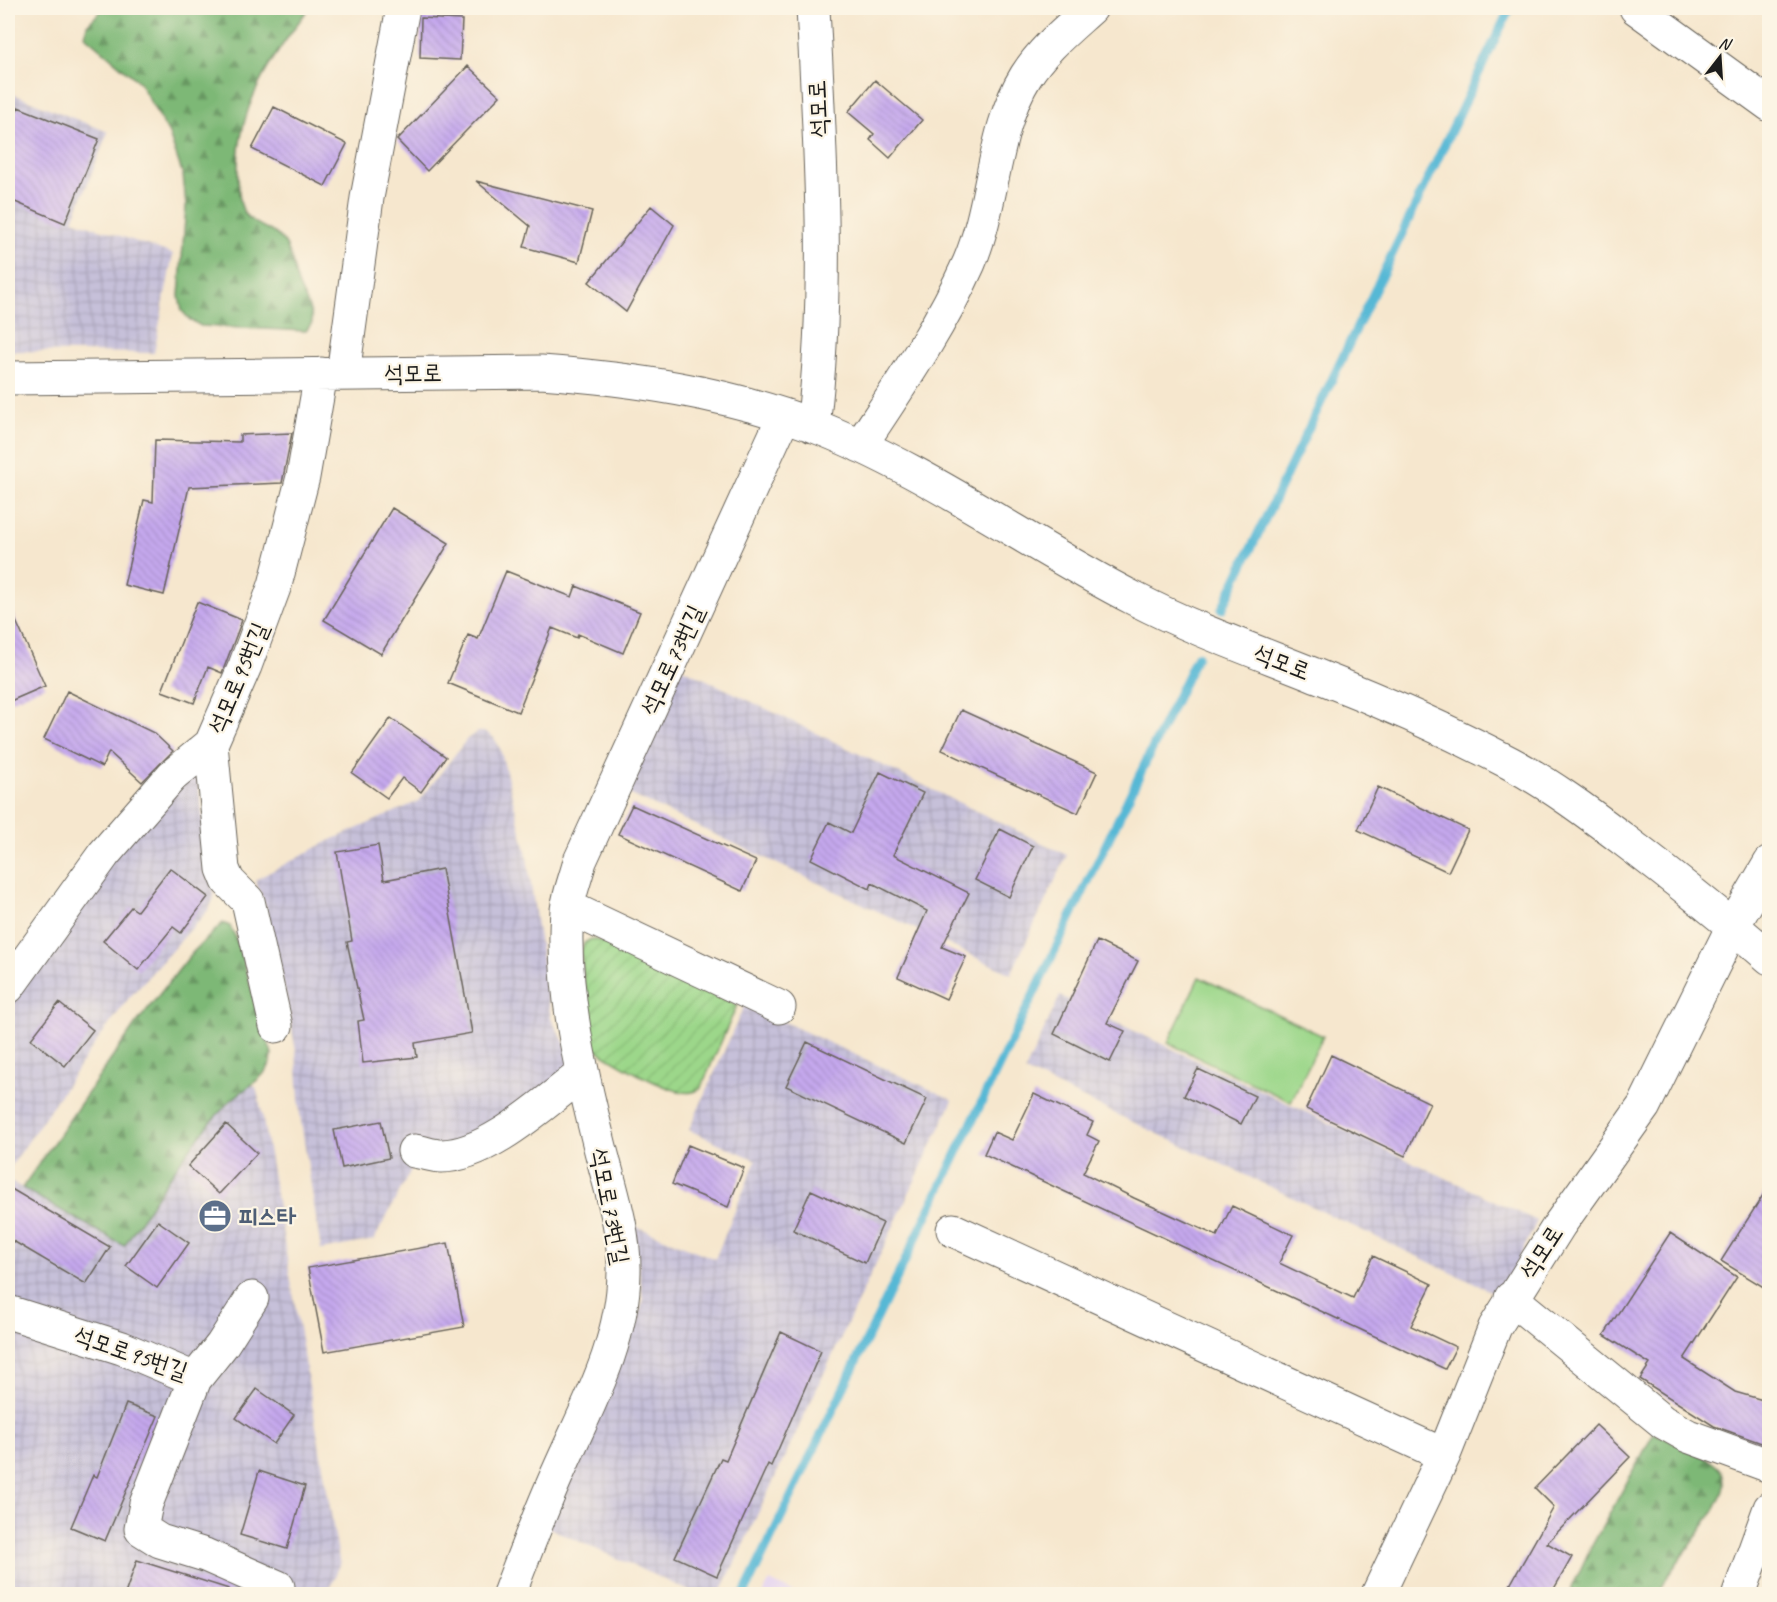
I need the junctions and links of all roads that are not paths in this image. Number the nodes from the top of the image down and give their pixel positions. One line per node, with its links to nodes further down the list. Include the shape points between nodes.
1 (403, 8): 6 (street, 석모로95번길)
2 (813, 8): 8 (street, 석모로, via 820,158 821,361)
3 (1091, 8): 9 (street, via 1045,51 1025,77 1007,120 988,206 969,262 942,318)
4 (1636, 8): 5 (street)
5 (1770, 105)
6 (332, 374): 7 (street, 석모로); 8 (street, 석모로, via 541,372 599,376 729,399); 10 (street, 석모로95번길, via 275,585)
7 (8, 378)
8 (798, 421): 9 (street, 석모로); 12 (street, 석모로73번길, via 580,861)
9 (860, 446): 13 (street, 석모로, via 1136,599 1226,641 1335,683 1511,764 1563,794)
10 (210, 744): 15 (street, 석모로95번길, via 172,776 104,854); 17 (street, via 223,869 228,881 248,902)
11 (1770, 863): 13 (street, 석모로)
12 (568, 907): 16 (street); 18 (street, 석모로73번길, via 566,952)
13 (1733, 926): 14 (street, 석모로); 22 (street, 석모로, via 1644,1106)
14 (1770, 958)
15 (8, 987)
16 (779, 1007)
17 (276, 1026)
18 (581, 1075): 19 (street, via 516,1124 472,1151 441,1156); 29 (street, 석모로73번길, via 615,1206 624,1270 622,1302 614,1344)
19 (414, 1150)
20 (953, 1230): 25 (street)
21 (252, 1298): 24 (street, 석모로95번길)
22 (1511, 1298): 25 (street, 석모로, via 1495,1327); 26 (street, via 1663,1422)
23 (8, 1312): 24 (street, 석모로95번길, via 122,1348)
24 (195, 1379): 28 (street, via 146,1504 141,1529 160,1541 205,1555)
25 (1443, 1455): 30 (street, 석모로)
26 (1770, 1466)
27 (1770, 1508): 31 (street)
28 (278, 1587)
29 (509, 1594)
30 (1378, 1594)
31 (1739, 1594)

